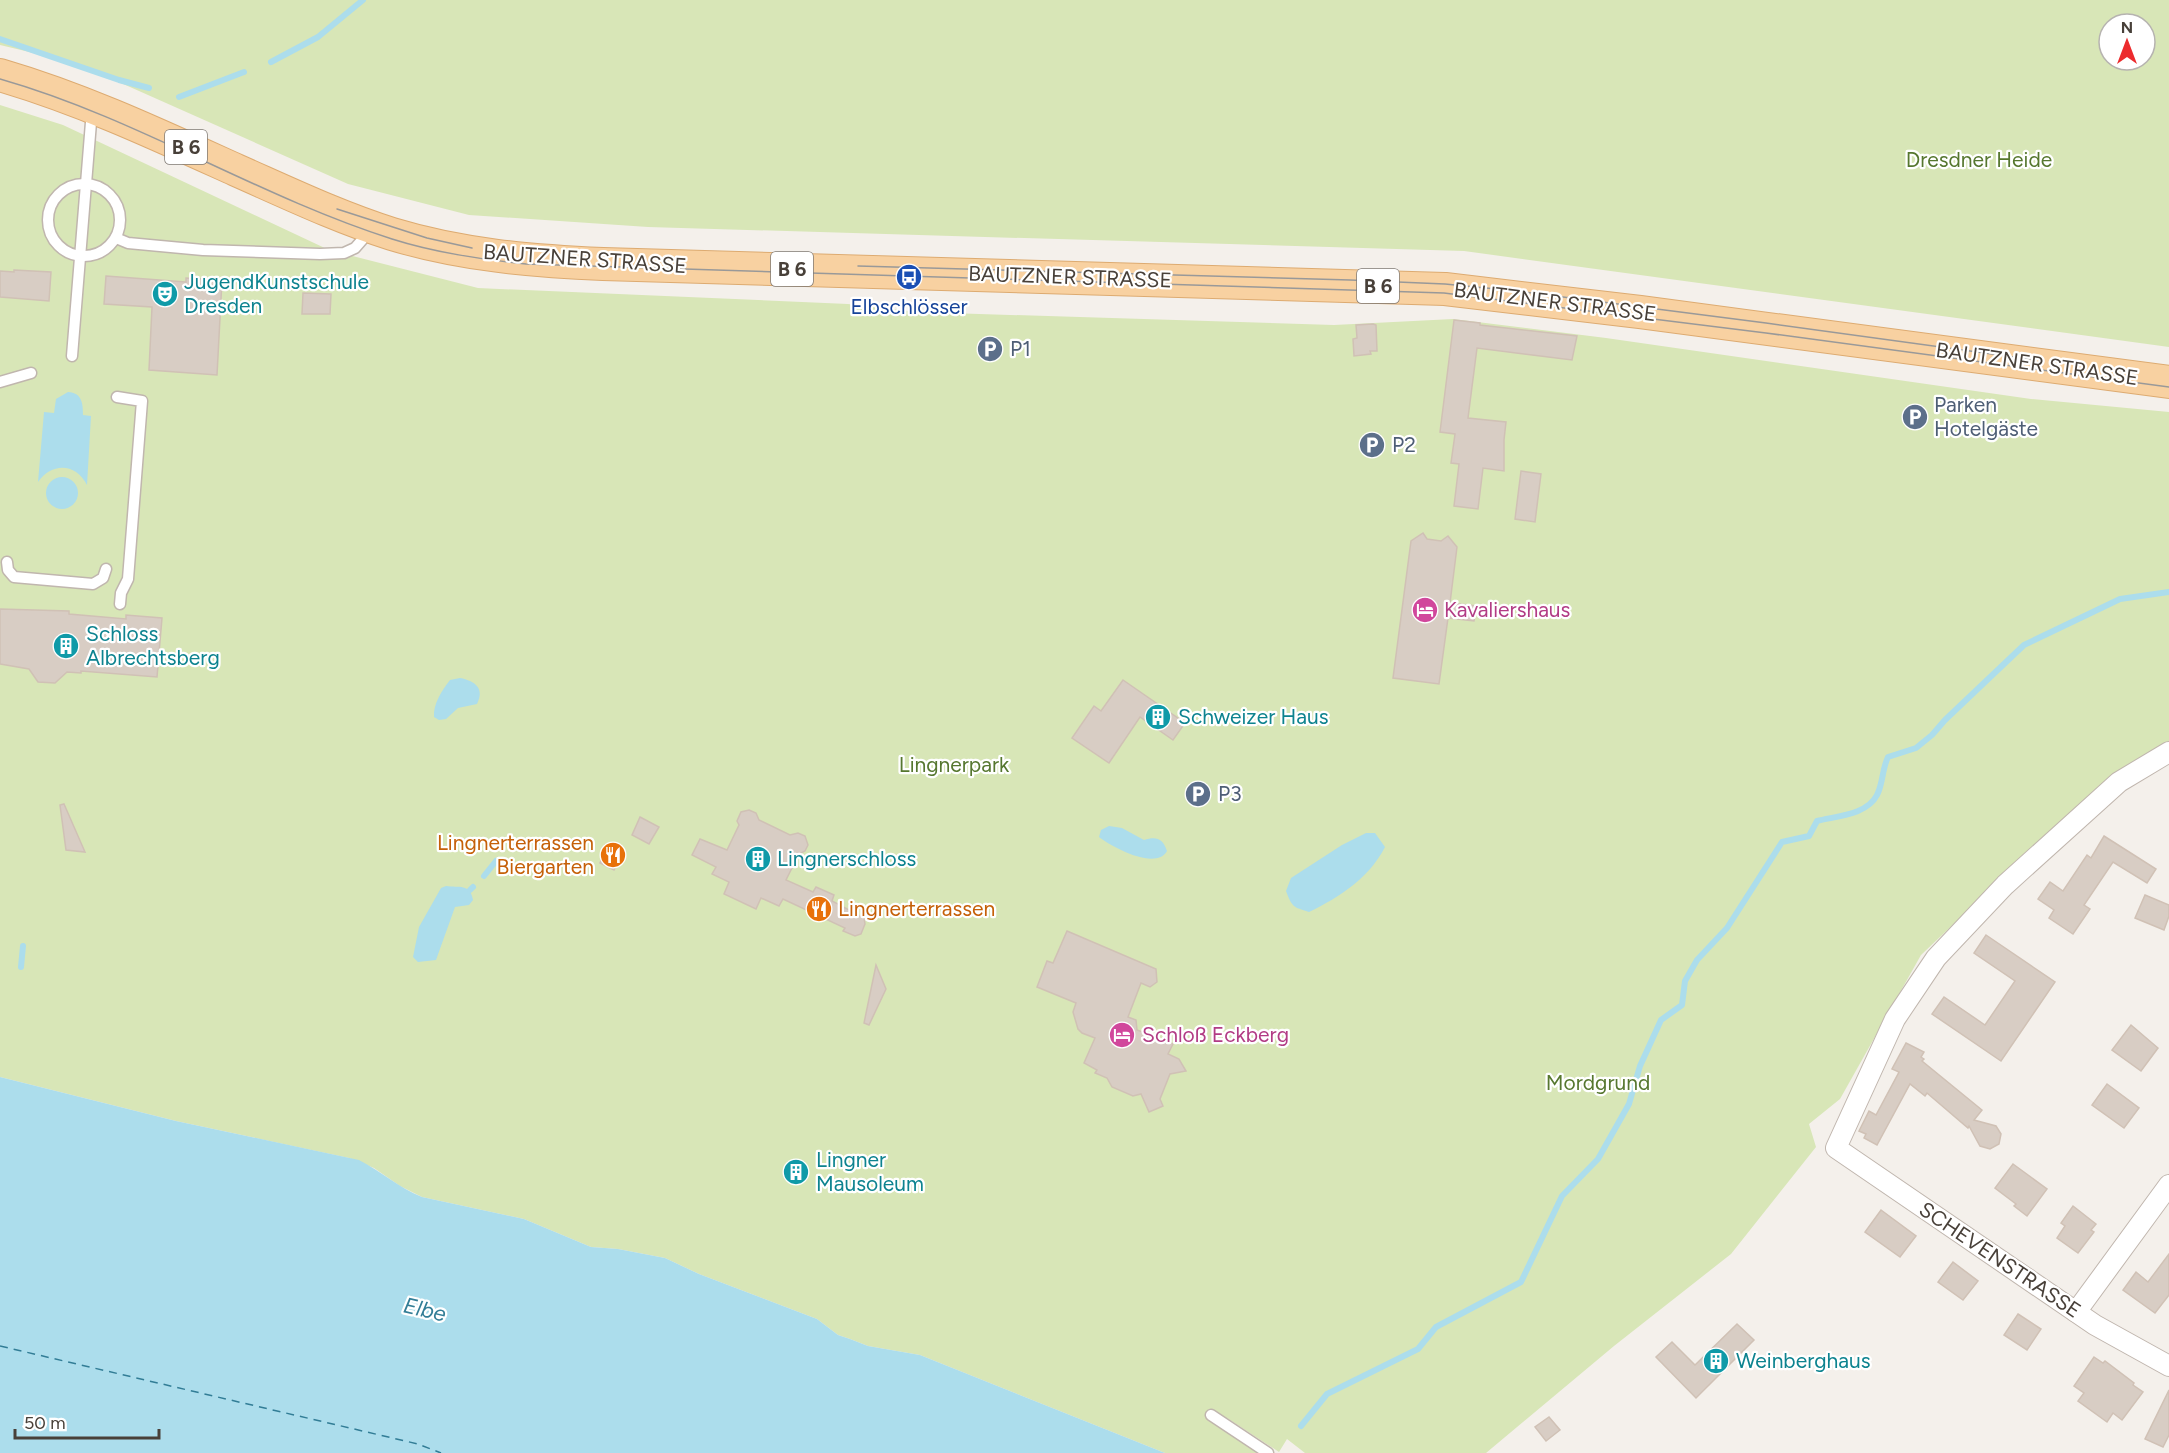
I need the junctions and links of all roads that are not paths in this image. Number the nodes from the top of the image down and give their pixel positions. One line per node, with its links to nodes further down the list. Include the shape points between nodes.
1 (0, 75): 2 (main road, BAUTZNER STRASSE / B 6)
2 (93, 107): 3 (lane); 4 (main road, BAUTZNER STRASSE / B 6)
3 (86, 184): 5 (lane, via 98,186 116,203 120,227); 6 (lane); 6 (lane, via 62,191 48,211 51,236 58,246)
4 (368, 226): 5 (lane, via 363,240 344,253 203,250 128,243); 10 (main road, BAUTZNER STRASSE / B 6, via 455,250 542,261 1445,289)
5 (116, 238): 6 (lane, via 101,253)
6 (80, 257): 7 (lane)
7 (72, 356)
8 (31, 373): 9 (lane)
9 (0, 382)
10 (2169, 382)
11 (117, 397): 14 (lane, via 142,401 128,579)
12 (7, 562): 13 (lane, via 14,577 93,584 103,578)
13 (106, 568)
14 (120, 604)
15 (2169, 752): 17 (street, SCHEVENSTRASSE, via 2120,782 2005,885 1936,958 1895,1019 1836,1148)
16 (2169, 1185): 17 (street)
17 (2076, 1312): 18 (street, SCHEVENSTRASSE)
18 (2169, 1366)
19 (1211, 1415): 20 (lane)
20 (1268, 1453)

